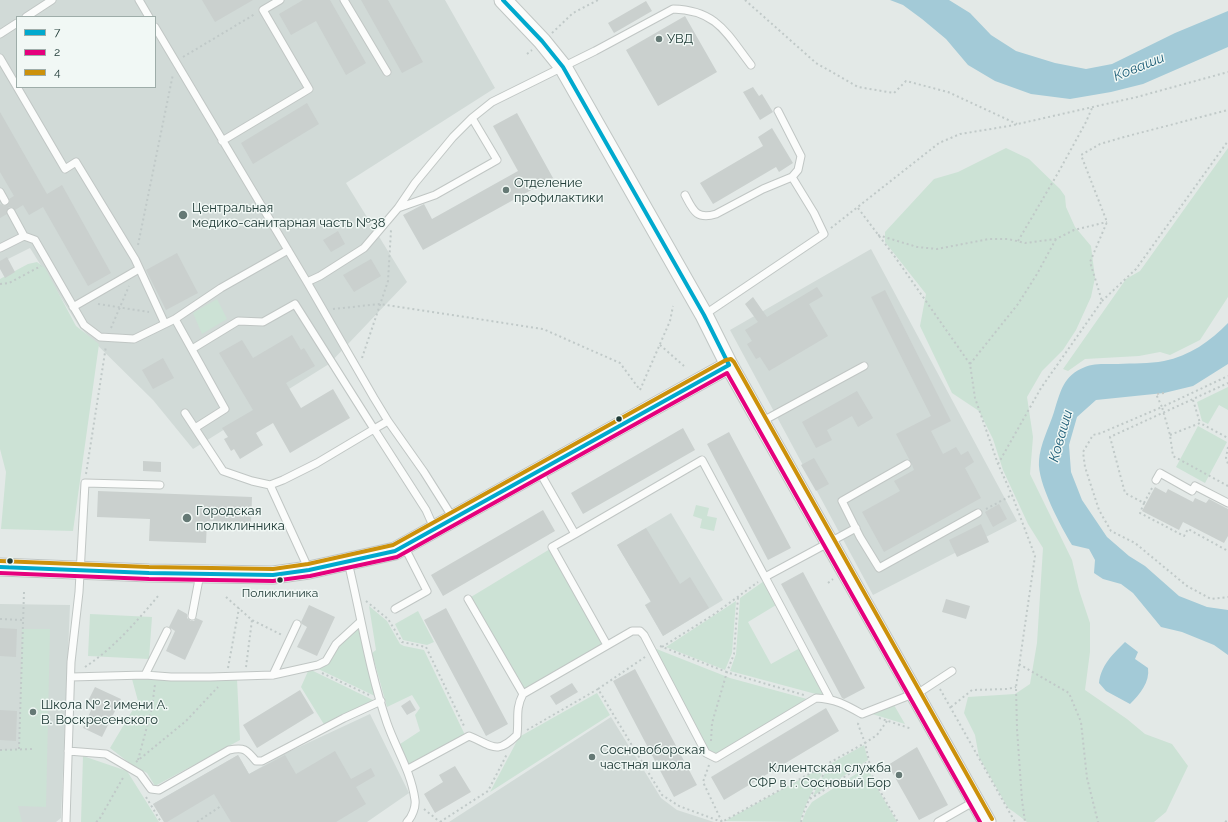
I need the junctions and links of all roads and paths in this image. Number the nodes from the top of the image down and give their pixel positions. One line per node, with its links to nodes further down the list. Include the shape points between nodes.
1 (52, 0): 9 (lane)
2 (139, 0): 10 (lane)
3 (280, 0): 8 (lane)
4 (344, 0): 19 (lane)
5 (503, 0): 18 (street)
6 (598, 0): 12 (path, via 573,13)
7 (745, 0): 27 (path, via 816,63 858,87 894,93 906,81 948,92)
8 (263, 10): 16 (path); 28 (lane, via 309,89)
9 (28, 16)
10 (148, 16)
11 (16, 24): 14 (lane)
12 (558, 28)
13 (156, 29): 16 (lane)
14 (0, 34)
15 (0, 58): 21 (lane)
16 (176, 61): 28 (lane); 46 (path)
17 (751, 65): 18 (lane, via 720,25 699,12 673,9)
18 (563, 67): 26 (lane, via 492,102); 60 (street)
19 (387, 72)
20 (1228, 72): 23 (path)
21 (16, 85)
22 (18, 88): 46 (lane, via 65,169 76,162)
23 (1092, 107): 27 (path); 43 (path)
24 (1228, 110): 38 (path, via 1124,136 1100,144 1081,156)
25 (778, 111): 30 (lane, via 800,156 798,170)
26 (472, 118): 34 (lane, via 436,157); 34 (lane, via 497,160 435,195)
27 (1017, 124): 35 (path, via 960,134 938,143)
28 (222, 141): 45 (lane)
29 (1228, 141): 52 (path, via 1136,269)
30 (792, 177): 32 (lane, via 708,216 700,216 694,212); 39 (lane)
31 (0, 192): 33 (lane)
32 (684, 195)
33 (5, 201)
34 (398, 208): 37 (lane)
35 (858, 208): 39 (path); 40 (path)
36 (11, 212): 41 (lane)
37 (392, 215): 49 (lane, via 364,248); 54 (path, via 388,281)
38 (1107, 222): 42 (path, via 1074,230); 52 (path, via 1090,262)
39 (824, 234): 60 (lane)
40 (878, 235): 43 (path, via 917,247 937,249 989,239); 66 (path)
41 (24, 236): 44 (lane); 47 (lane, via 35,240)
42 (1056, 239): 43 (path); 66 (path, via 1018,304)
43 (1018, 242)
44 (0, 248)
45 (288, 250): 49 (lane); 61 (lane, via 221,288)
46 (135, 260): 48 (lane)
47 (48, 263): 50 (path, via 9,283); 56 (lane)
48 (139, 269): 56 (lane); 62 (lane)
49 (308, 282): 58 (lane)
50 (0, 284)
51 (125, 296): 57 (path)
52 (1102, 301): 87 (path, via 1041,388)
53 (94, 303): 57 (path)
54 (380, 304): 58 (path); 64 (path, via 543,329 620,363 640,390); 70 (path)
55 (674, 306): 64 (path)
56 (73, 307): 63 (lane, via 84,325 100,337)
57 (120, 307): 59 (path); 63 (path)
58 (324, 310): 70 (lane)
59 (150, 312)
60 (704, 315): 67 (street)
61 (176, 319): 62 (lane); 65 (lane)
62 (165, 324): 63 (lane, via 134,339)
63 (107, 338): 91 (path)
64 (660, 345): 68 (path)
65 (192, 349): 81 (lane, via 225,409); 82 (lane, via 238,321 263,322 295,304)
66 (970, 364): 87 (path, via 975,398)
67 (729, 365): 79 (street); 89 (street)
68 (684, 366)
69 (864, 366): 79 (lane)
70 (358, 370): 78 (lane)
71 (1228, 376): 75 (path)
72 (1228, 383): 74 (path)
73 (1164, 393): 75 (path, via 1156,394)
74 (1193, 400): 77 (path); 80 (path)
75 (1162, 407): 77 (path); 117 (path, via 1093,435 1083,452 1085,467 1099,510 1111,531 1135,543 1186,586 1212,599)
76 (185, 413): 81 (lane)
77 (1164, 413): 83 (path); 96 (path, via 1110,437 1125,493)
78 (388, 421): 82 (lane); 99 (lane)
79 (761, 422): 103 (street)
80 (1200, 423): 83 (path); 84 (path)
81 (195, 428): 92 (lane, via 223,472)
82 (374, 430): 92 (lane, via 283,480); 101 (lane, via 426,510)
83 (1170, 435): 94 (path, via 1174,456)
84 (1228, 438)
85 (1228, 446): 88 (path)
86 (908, 464): 100 (lane, via 842,501)
87 (998, 464): 95 (path)
88 (1228, 464)
89 (539, 471): 99 (street); 102 (lane)
90 (1156, 480): 96 (path); 97 (lane, via 1160,474 1192,491 1195,486)
91 (85, 483): 93 (lane); 108 (lane)
92 (270, 484): 109 (lane)
93 (160, 486)
94 (1228, 486)
95 (1012, 495): 98 (path); 133 (path, via 1035,556)
96 (1144, 503): 105 (path, via 1140,513 1184,536 1188,529)
97 (1228, 503)
98 (978, 513): 100 (lane, via 879,568)
99 (453, 518): 101 (street)
100 (856, 528): 103 (lane)
101 (434, 529): 104 (street)
102 (575, 534): 111 (lane, via 702,460); 130 (lane, via 552,547)
103 (830, 543): 111 (lane); 146 (street)
104 (404, 546): 106 (street, via 394,551); 120 (lane, via 427,591)
105 (1228, 551)
106 (348, 562): 109 (street); 113 (lane)
107 (0, 567): 108 (street)
108 (80, 570): 110 (street); 142 (lane)
109 (309, 570): 110 (street, via 274,575)
110 (200, 574): 121 (lane)
111 (765, 576): 116 (path); 150 (lane)
112 (24, 592): 123 (path)
113 (355, 592): 125 (lane); 157 (path, via 388,619 402,642 426,647)
114 (160, 595): 142 (path, via 118,640 96,660)
115 (226, 597): 119 (path)
116 (738, 597): 131 (path); 135 (path, via 734,654)
117 (1228, 597)
118 (468, 599): 147 (lane)
119 (239, 608): 124 (path); 140 (path)
120 (396, 609)
121 (192, 616)
122 (0, 619): 123 (path)
123 (23, 620): 161 (path)
124 (252, 620): 128 (path); 141 (path)
125 (360, 622): 138 (lane, via 336,644 326,661); 151 (lane)
126 (297, 624): 128 (lane)
127 (167, 631): 137 (lane)
128 (290, 639): 138 (lane)
129 (647, 641): 130 (lane, via 640,631 632,631); 131 (path); 132 (lane)
130 (607, 646): 147 (lane)
131 (662, 647): 135 (path)
132 (652, 652): 145 (path); 163 (lane, via 706,753)
133 (1019, 664): 144 (path); 192 (path, via 1069,693 1081,722 1087,778)
134 (319, 671): 148 (path)
135 (727, 672): 149 (path); 163 (path, via 712,723)
136 (952, 672): 143 (lane)
137 (145, 675): 139 (lane); 142 (lane)
138 (273, 675): 141 (lane)
139 (157, 676): 140 (lane); 164 (path, via 152,708)
140 (227, 676): 141 (lane); 164 (path, via 186,721)
141 (245, 676)
142 (71, 677): 162 (lane)
143 (936, 682): 146 (lane); 152 (path)
144 (1016, 687): 152 (path, via 972,690); 191 (path)
145 (598, 689): 156 (path); 185 (path, via 662,794 679,806)
146 (914, 693): 153 (lane); 175 (street)
147 (523, 694): 156 (lane, via 517,712)
148 (374, 697)
149 (816, 698): 150 (lane); 163 (lane, via 716,758)
150 (830, 699): 153 (lane)
151 (381, 701): 167 (lane, via 262,761 256,762 249,752 240,748 229,750 159,790 151,789 140,774); 168 (lane, via 387,723)
152 (951, 707): 190 (path)
153 (862, 714): 154 (path); 158 (path, via 858,724)
154 (887, 721): 155 (path); 158 (path, via 877,735)
155 (912, 729)
156 (517, 735): 157 (lane, via 510,742 497,748); 184 (path, via 488,790)
157 (469, 736): 168 (lane)
158 (865, 743): 165 (path); 166 (path)
159 (33, 749): 161 (path)
160 (0, 750): 161 (path)
161 (19, 750)
162 (68, 751): 167 (lane, via 106,754); 179 (lane)
163 (712, 756): 185 (path, via 703,782)
164 (137, 761): 167 (path)
165 (869, 761): 169 (path); 187 (path, via 873,779)
166 (831, 762): 173 (path); 185 (path)
167 (129, 767): 180 (path)
168 (408, 769): 183 (lane, via 416,802 411,818)
169 (851, 772): 170 (path); 172 (path)
170 (854, 776)
171 (143, 792): 181 (path)
172 (815, 796): 173 (path); 174 (path)
173 (810, 799): 186 (path)
174 (817, 799)
175 (975, 801): 188 (lane); 189 (street)
176 (222, 806): 182 (path)
177 (430, 814): 184 (path)
178 (1228, 820): 193 (path)
179 (66, 822)
180 (96, 822)
181 (161, 822)
182 (197, 822)
183 (407, 822)
184 (440, 822)
185 (723, 822)
186 (801, 822)
187 (898, 822)
188 (938, 822)
189 (987, 822)
190 (1015, 822)
191 (1025, 822)
192 (1098, 822)
193 (1225, 822)

